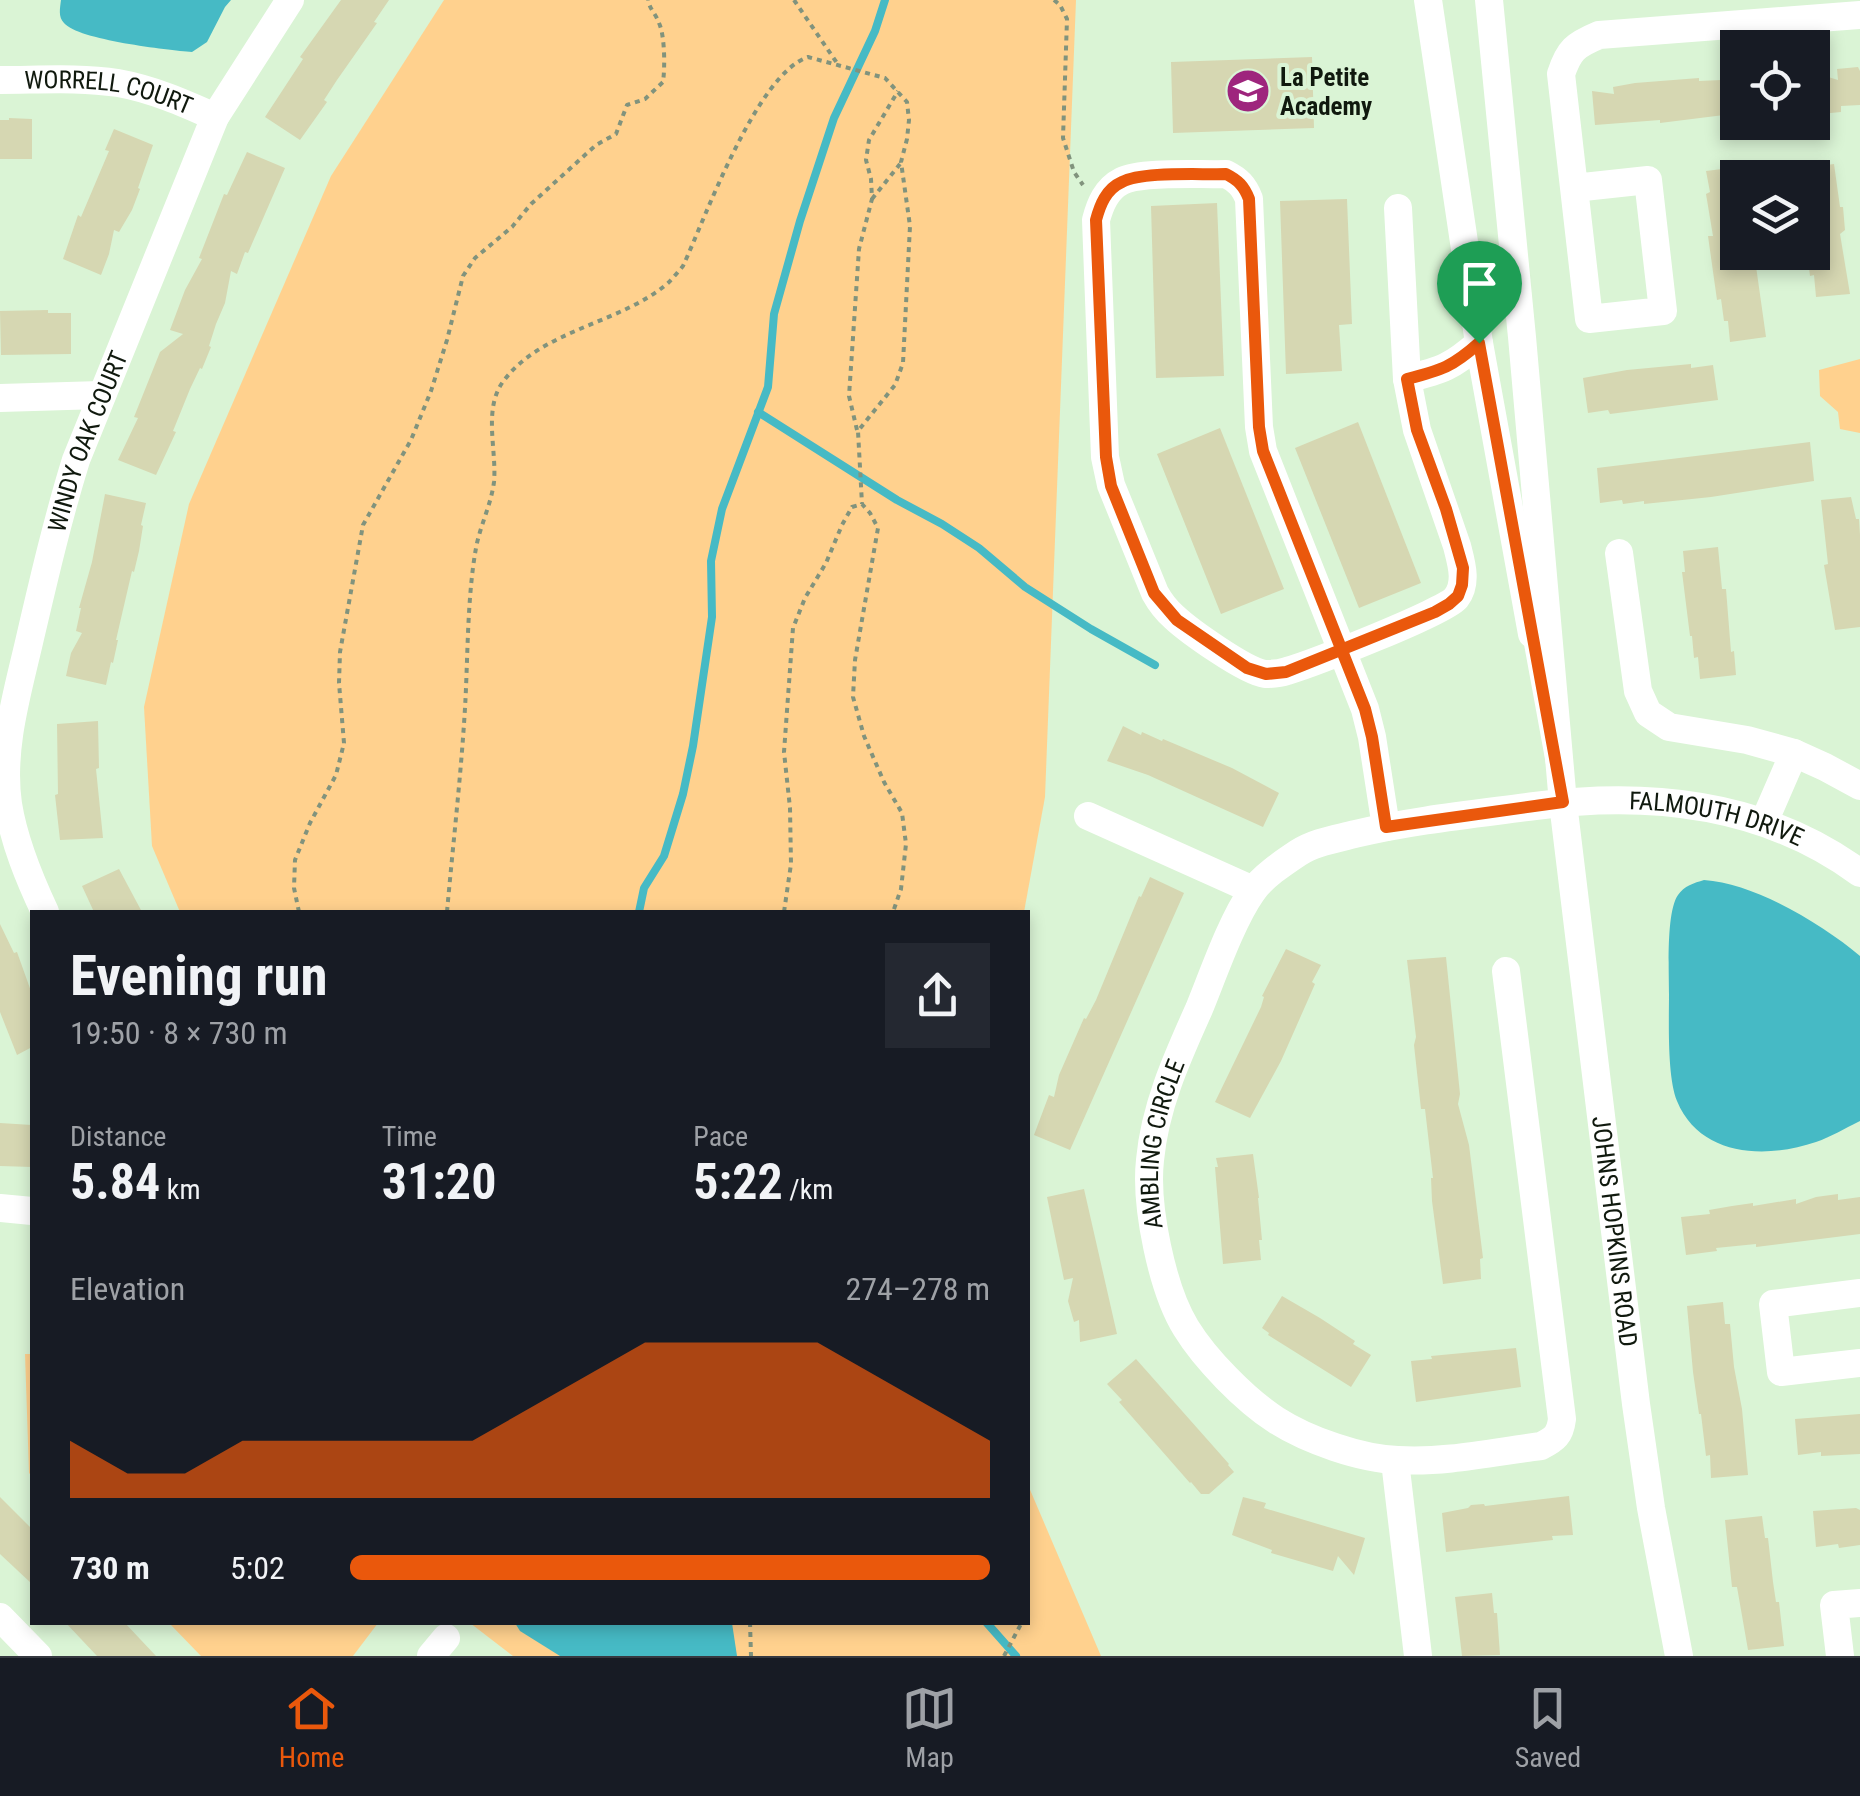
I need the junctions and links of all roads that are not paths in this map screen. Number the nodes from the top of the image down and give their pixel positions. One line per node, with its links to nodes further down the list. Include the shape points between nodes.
1 (290, 0): 6 (street, WINDY OAK COURT)
2 (1428, 0): 9 (street, JOHNS HOPKINS ROAD)
3 (1488, 0): 17 (street, JOHNS HOPKINS ROAD)
4 (1860, 15): 7 (street, via 1584,41 1568,53 1561,74)
5 (0, 80): 6 (street, WORRELL COURT, via 121,84)
6 (215, 116): 11 (street, WINDY OAK COURT)
7 (1574, 188): 7 (street, via 1589,319 1663,311 1648,180)
8 (1398, 208): 10 (street)
9 (1479, 343): 10 (street, via 1444,370); 17 (street, JOHNS HOPKINS ROAD)
10 (1407, 379): 14 (street, via 1463,568 1462,585 1435,612)
11 (101, 395): 12 (street); 18 (street, WINDY OAK COURT, via 58,517 15,703)
12 (0, 398)
13 (1619, 553): 15 (street, via 1638,691 1648,714 1669,727)
14 (1340, 650): 14 (street, via 1263,451 1244,186 1226,174 1122,181 1100,203 1096,220 1106,457 1154,593 1177,620 1266,674); 21 (street, via 1365,709)
15 (1794, 753): 16 (street); 20 (street)
16 (1860, 786)
17 (1563, 802): 20 (street, FALMOUTH DRIVE, via 1687,805); 21 (street, AMBLING CIRCLE); 35 (street, JOHNS HOPKINS ROAD, via 1636,1404)
18 (4, 803): 24 (street, WINDY OAK COURT)
19 (1088, 816): 23 (street)
20 (1764, 822): 22 (street, FALMOUTH DRIVE, via 1803,837)
21 (1386, 827): 23 (street, AMBLING CIRCLE, via 1302,851)
22 (1860, 873)
23 (1253, 890): 30 (street, AMBLING CIRCLE, via 1165,1087 1155,1124 1149,1162 1157,1250 1186,1327 1241,1391 1276,1420 1319,1440)
24 (44, 910)
25 (1506, 971): 30 (street, AMBLING CIRCLE, via 1560,1432 1541,1446)
26 (0, 1208): 27 (street)
27 (30, 1211)
28 (1860, 1294): 29 (street, via 1773,1304 1781,1372)
29 (1860, 1362)
30 (1395, 1460): 34 (street)
31 (1860, 1602): 36 (street, via 1834,1605)
32 (0, 1617): 33 (street)
33 (28, 1653)
34 (1418, 1656)
35 (1679, 1656)
36 (1840, 1656)

